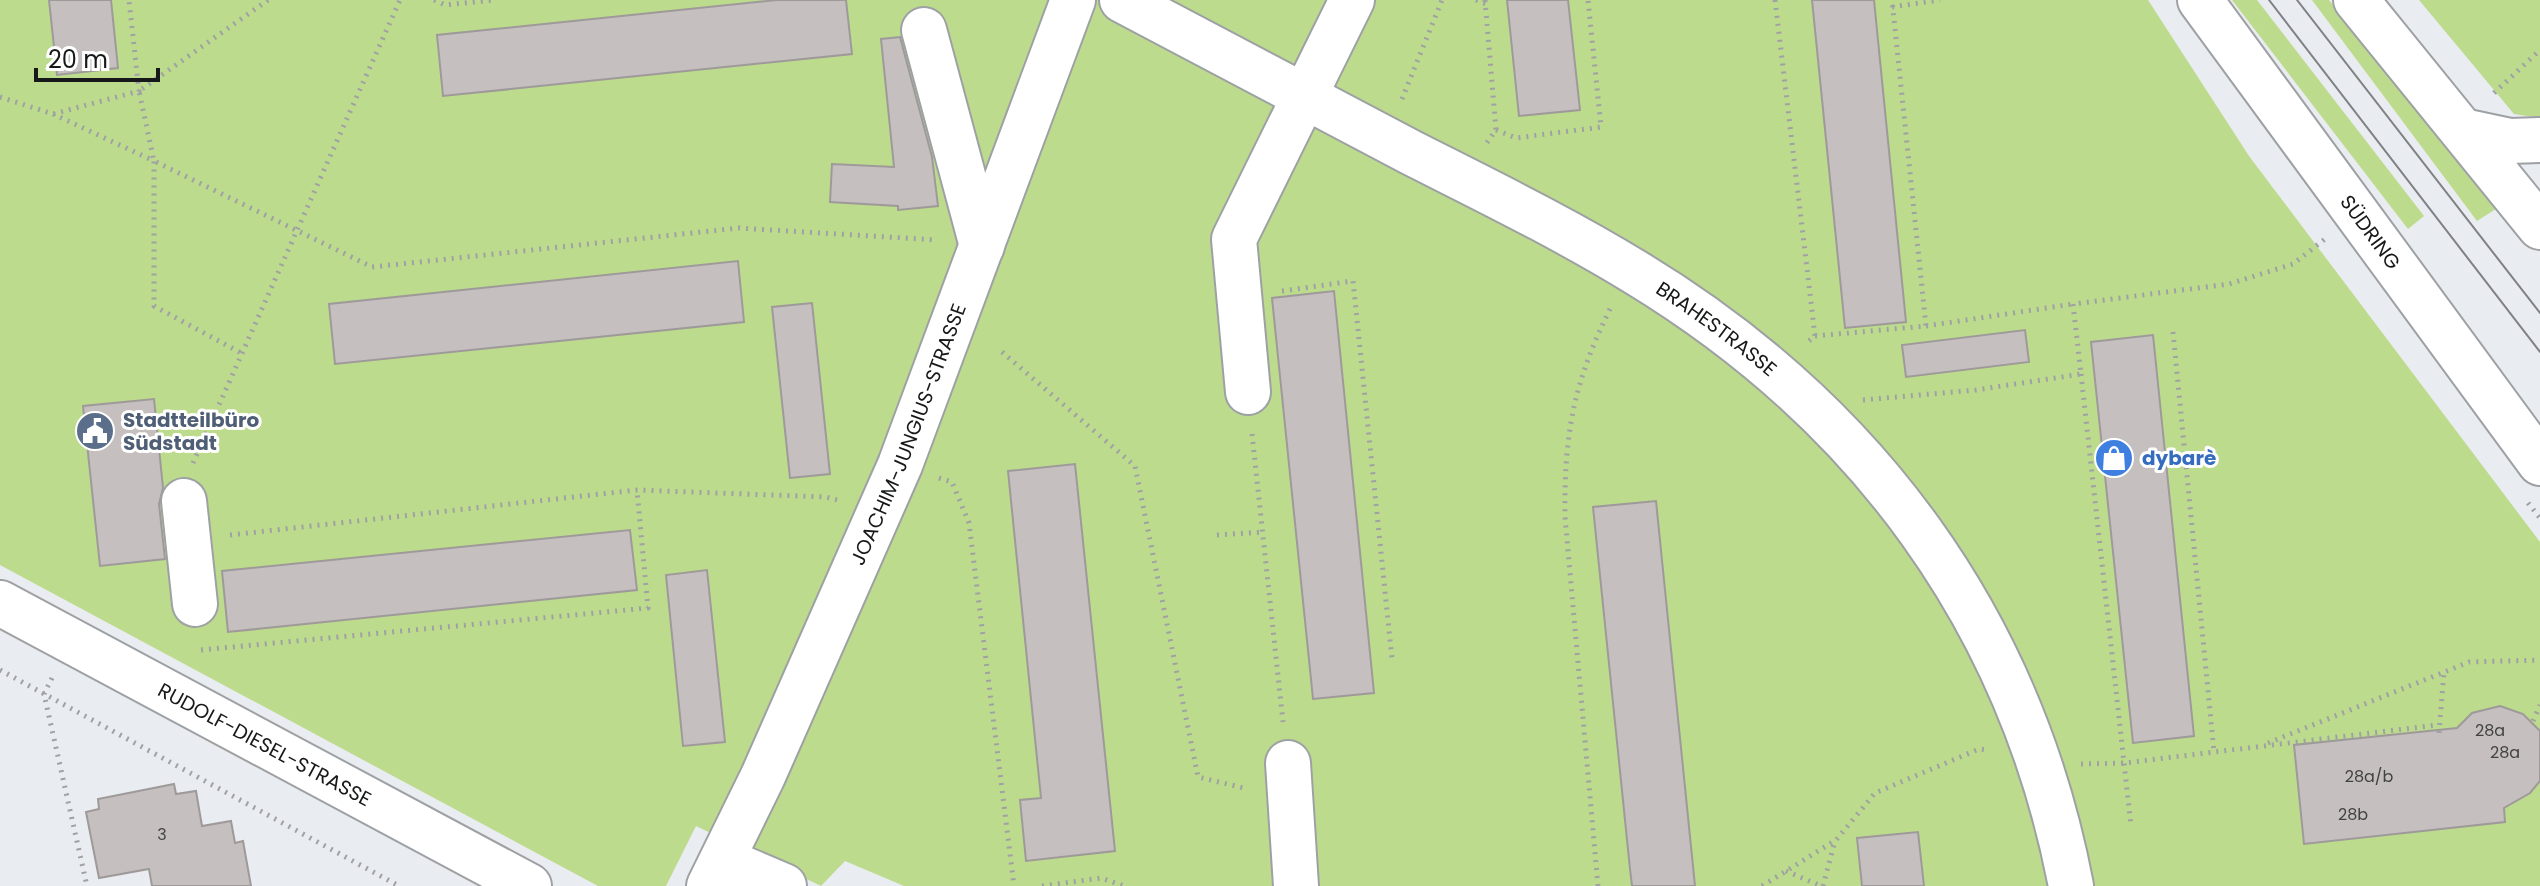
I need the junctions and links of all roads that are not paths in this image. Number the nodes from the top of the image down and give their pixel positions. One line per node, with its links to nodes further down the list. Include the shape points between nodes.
1 (1073, 0): 11 (street, JOACHIM-JUNGIUS-STRASSE)
2 (1122, 0): 7 (street, BRAHESTRASSE)
3 (1352, 0): 7 (street)
4 (2200, 0): 13 (street, SÜDRING)
5 (2356, 0): 8 (street)
6 (924, 30): 11 (street)
7 (1304, 96): 12 (street, via 1234,239); 22 (street, BRAHESTRASSE, via 1636,272 1770,367 1823,416 1871,466 1937,551 1992,645 2074,837)
8 (2473, 117): 9 (street, via 2510,141); 10 (street)
9 (2540, 140)
10 (2540, 227)
11 (982, 246): 18 (street, JOACHIM-JUNGIUS-STRASSE, via 880,513)
12 (1248, 392)
13 (2540, 463)
14 (186, 520): 16 (street)
15 (0, 603): 19 (street, RUDOLF-DIESEL-STRASSE)
16 (195, 604)
17 (1289, 781): 21 (street)
18 (716, 873): 20 (street, JOACHIM-JUNGIUS-STRASSE)
19 (529, 886)
20 (784, 886)
21 (1296, 886)
22 (2071, 886)

